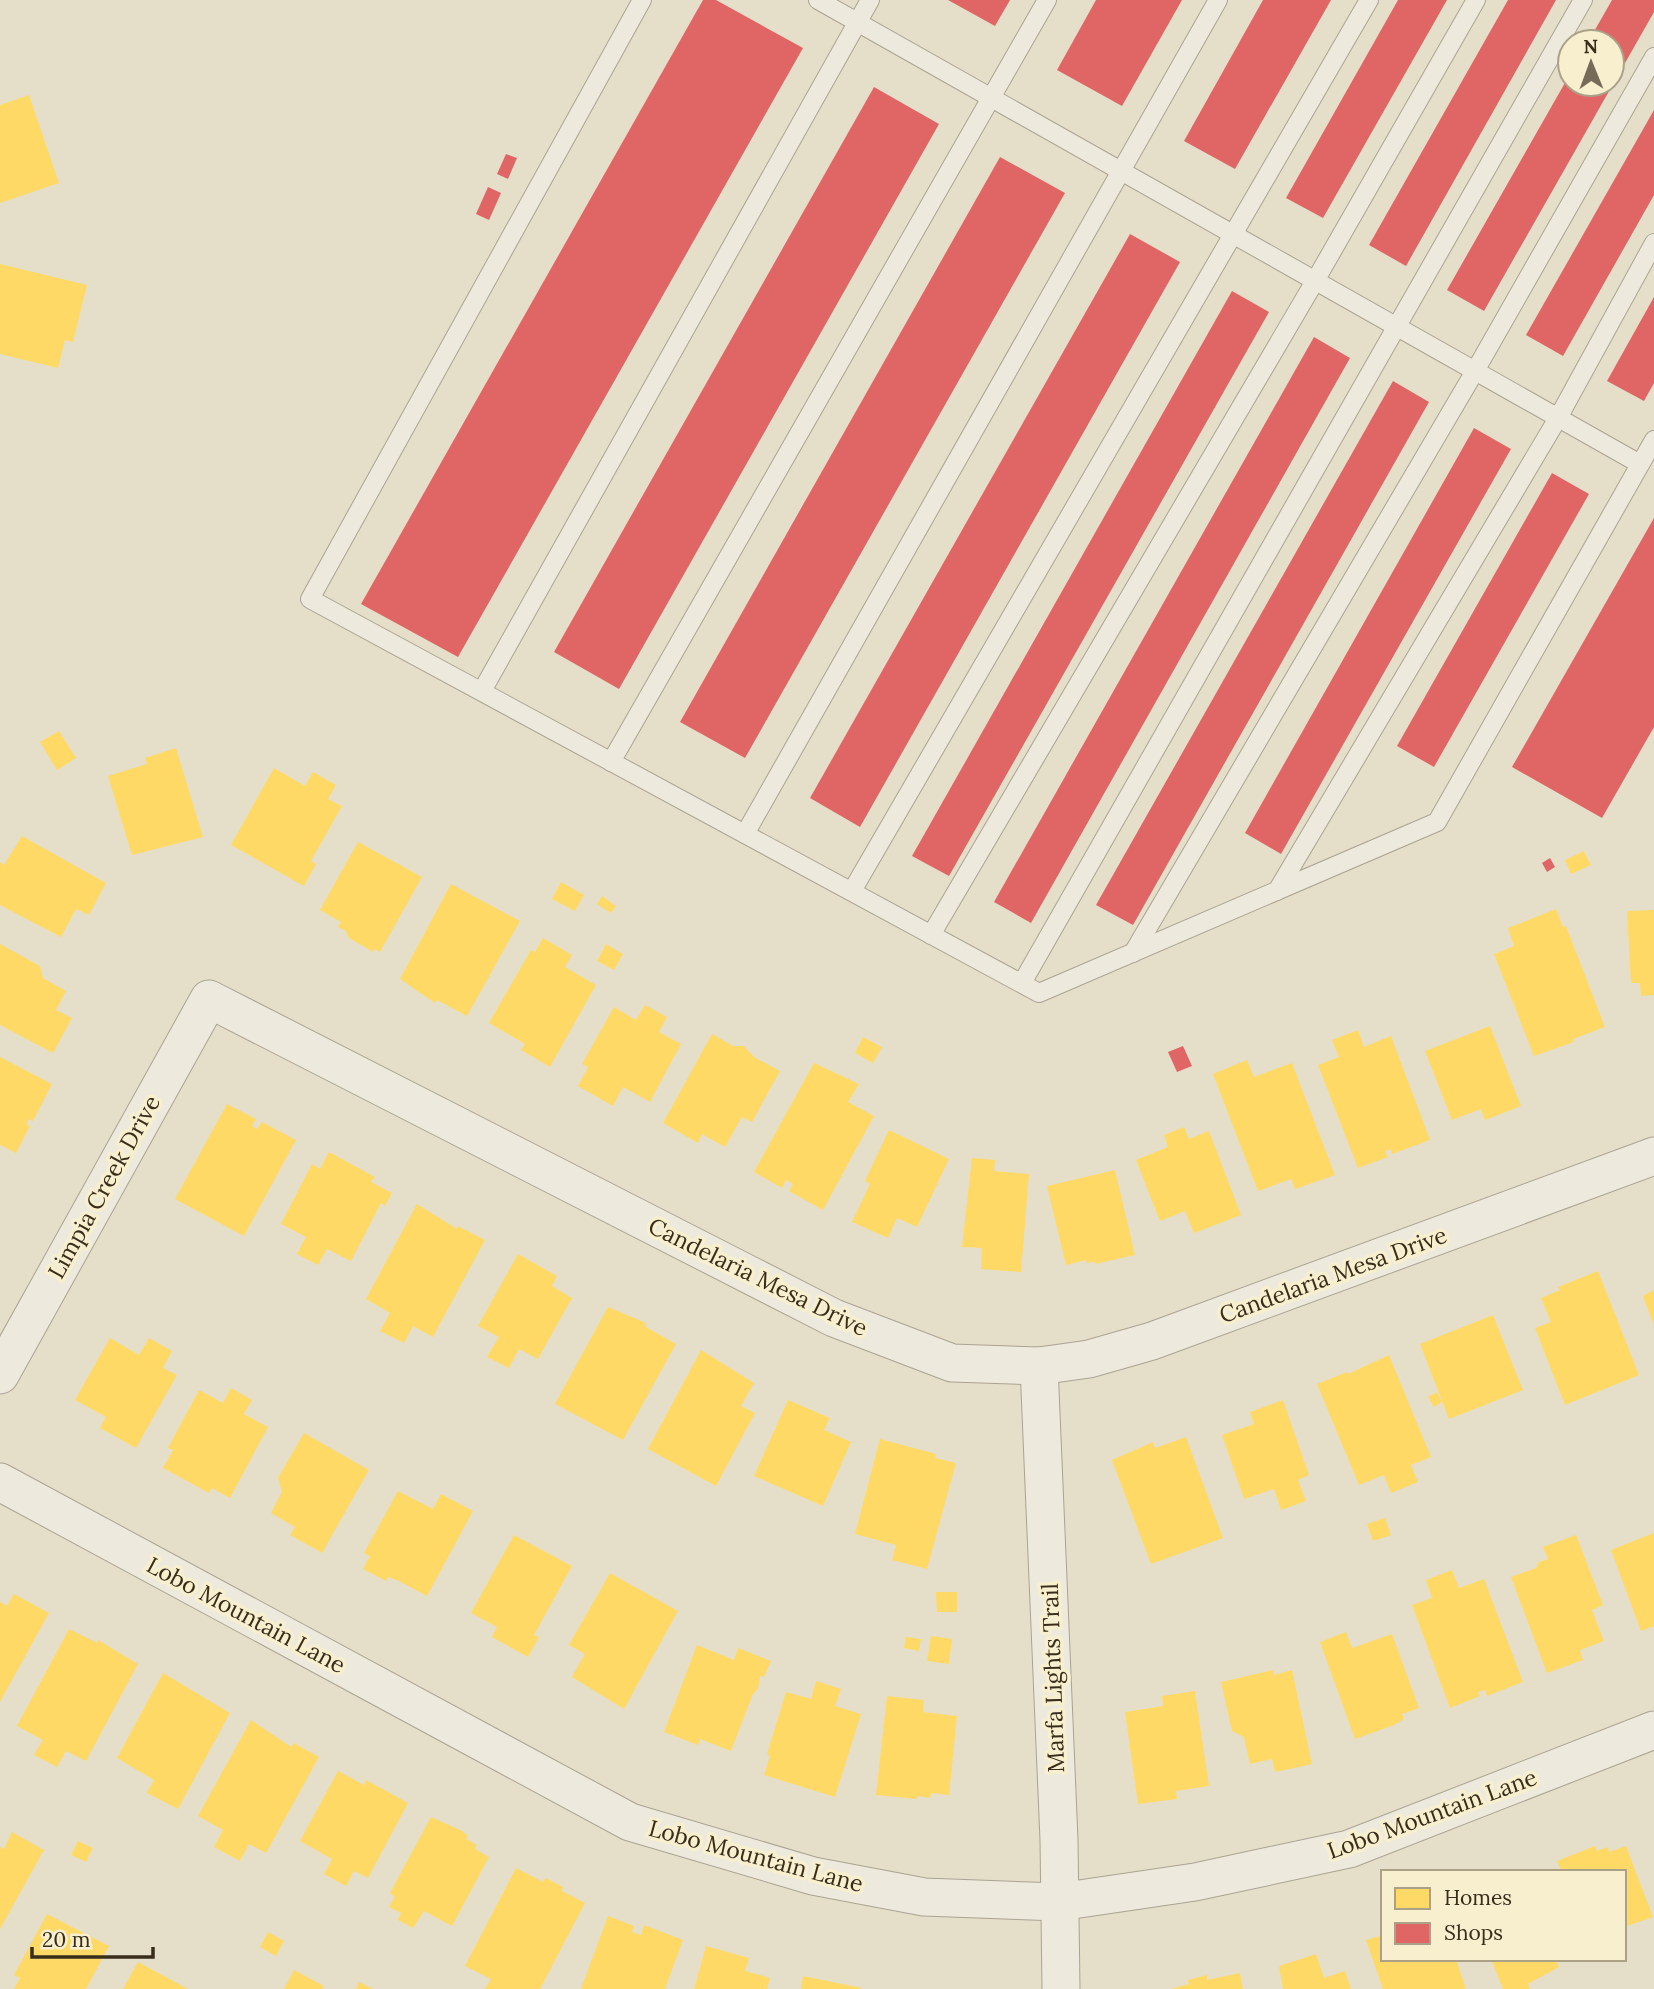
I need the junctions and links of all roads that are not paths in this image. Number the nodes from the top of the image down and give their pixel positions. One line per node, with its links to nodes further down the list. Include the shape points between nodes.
1 (642, 0): 21 (lane, via 310,598)
2 (818, 0): 9 (lane)
3 (870, 0): 9 (lane)
4 (1047, 0): 11 (lane)
5 (1218, 0): 12 (lane)
6 (1368, 0): 13 (lane)
7 (1476, 0): 15 (lane)
8 (1583, 0): 16 (lane)
9 (858, 23): 11 (lane); 21 (lane)
10 (1654, 57): 17 (lane)
11 (993, 98): 12 (lane); 22 (lane)
12 (1119, 170): 13 (lane); 23 (lane)
13 (1233, 235): 15 (lane); 24 (lane)
14 (1654, 243): 18 (lane)
15 (1315, 281): 16 (lane); 26 (lane)
16 (1395, 326): 17 (lane); 28 (lane)
17 (1475, 371): 18 (lane); 27 (lane)
18 (1558, 418): 20 (lane); 25 (lane)
19 (1654, 440): 20 (lane)
20 (1640, 464): 25 (lane, via 1437,822)
21 (482, 691): 22 (lane)
22 (611, 762): 23 (lane)
23 (745, 834): 24 (lane)
24 (852, 891): 26 (lane)
25 (1278, 891): 27 (lane)
26 (931, 935): 28 (lane)
27 (1133, 953): 28 (lane, via 1040,993)
28 (1022, 983)
29 (209, 999): 31 (street, Candelaria Mesa Drive, via 834,1318 952,1363); 32 (street, Limpia Creek Drive)
30 (1654, 1156): 31 (street, Candelaria Mesa Drive, via 1206,1323 1089,1359)
31 (1039, 1366): 35 (street, Marfa Lights Trail)
32 (0, 1375)
33 (0, 1482): 35 (street, Lobo Mountain Lane, via 630,1822 813,1876 924,1897)
34 (1654, 1730): 35 (street, Lobo Mountain Lane, via 1349,1849 1195,1882)
35 (1059, 1902): 36 (street, Marfa Lights Trail)
36 (1061, 1989)

